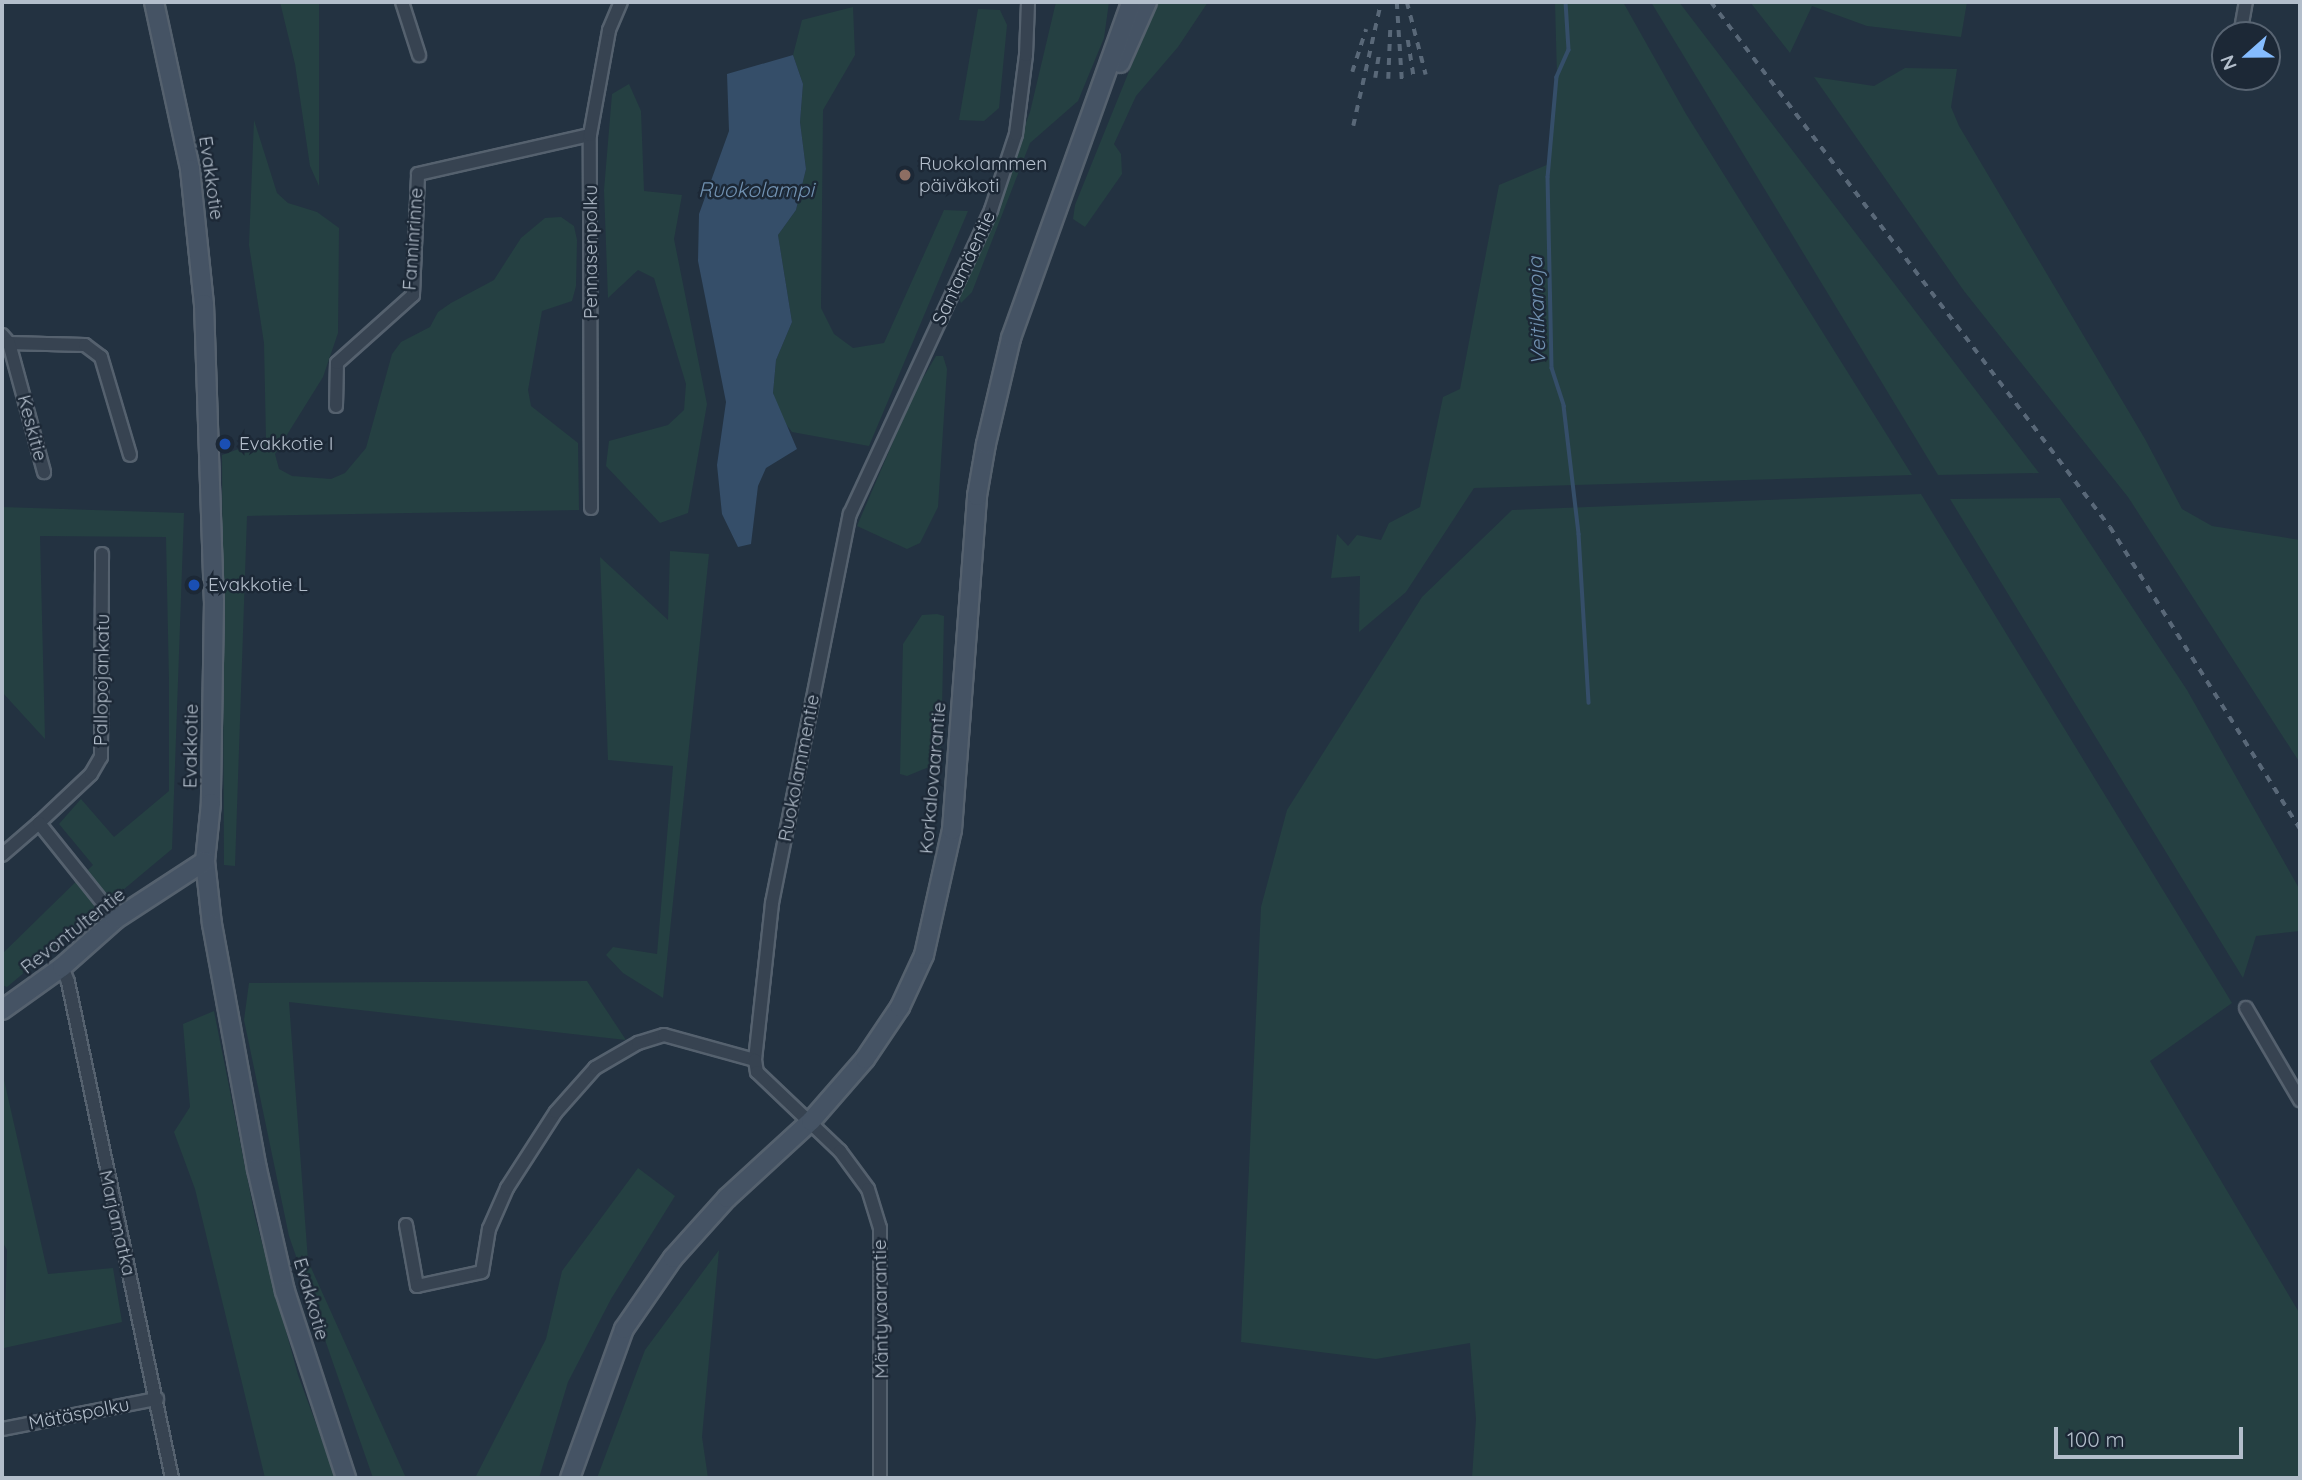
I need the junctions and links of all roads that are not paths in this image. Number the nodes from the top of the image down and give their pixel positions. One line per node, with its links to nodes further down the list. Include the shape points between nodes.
1 (154, 2): 21 (street, Evakkotie, via 190,169 204,304 214,601 211,803)
2 (402, 2): 9 (street)
3 (621, 2): 10 (street, Pennasenpolku, via 608,30)
4 (1027, 2): 16 (street, Santamäentie, via 1016,134 995,200)
5 (1131, 2): 11 (street, Korkalovaarantie)
6 (1147, 2): 11 (street, Korkalovaarantie, via 1093,127)
7 (2246, 2): 8 (street)
8 (2243, 21)
9 (419, 55)
10 (590, 135): 13 (street, Fanninrinne, via 418,174 413,295 337,363); 17 (street, Pennasenpolku)
11 (1080, 144): 28 (street, Korkalovaarantie, via 1012,338 976,496 952,830 925,955 900,1007 865,1059)
12 (5, 339): 14 (street, via 85,345 101,357); 15 (street, Keskitie)
13 (336, 406)
14 (130, 455)
15 (44, 472)
16 (865, 481): 26 (street, Ruokolammentie, via 850,514 841,552 772,903)
17 (592, 508)
18 (102, 554): 19 (street, Pallopojankatu, via 101,757 90,774)
19 (39, 823): 20 (street, Pallopojankatu); 22 (street)
20 (2, 855)
21 (205, 861): 22 (street, Revontultentie); 33 (street, Evakkotie, via 257,1169 285,1291)
22 (116, 919): 23 (street, Revontultentie)
23 (62, 967): 25 (street, Revontultentie); 30 (street, Marjamatka)
24 (2246, 1008): 27 (street)
25 (2, 1010)
26 (755, 1060): 28 (street, Mäntyvaarantie, via 757,1072); 29 (street, via 664,1035 638,1043 595,1068 556,1112 507,1188 489,1228 482,1272 417,1286)
27 (2300, 1100)
28 (811, 1121): 34 (street, Korkalovaarantie, via 718,1208 673,1258 631,1319 585,1427); 35 (street, Mäntyvaarantie, via 869,1189 880,1228)
29 (406, 1225)
30 (157, 1399): 31 (street, Mätäspolku); 32 (street, Marjamatka)
31 (2, 1429)
32 (172, 1478)
33 (346, 1478)
34 (570, 1478)
35 (880, 1478)

